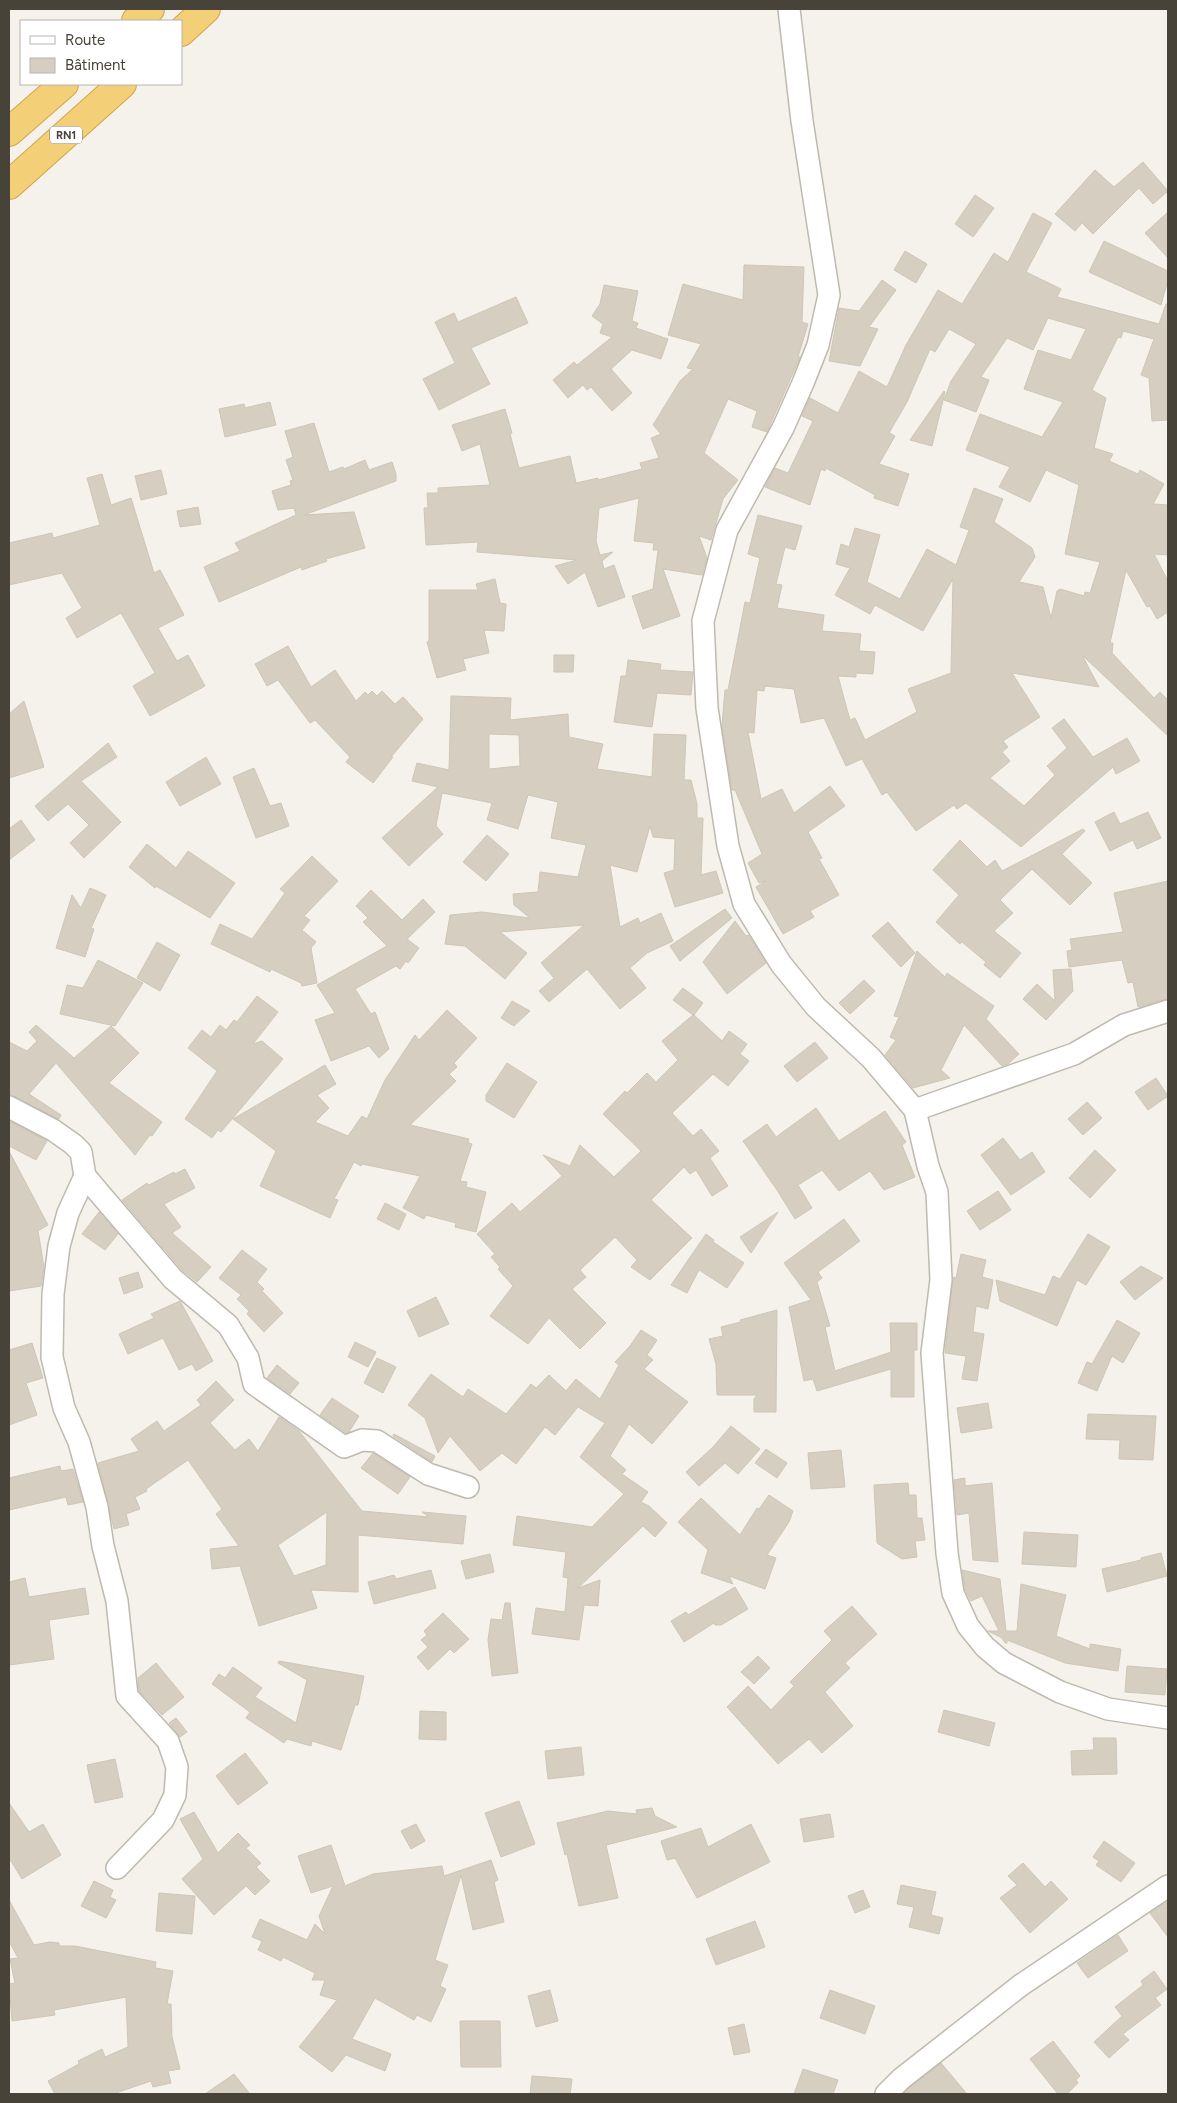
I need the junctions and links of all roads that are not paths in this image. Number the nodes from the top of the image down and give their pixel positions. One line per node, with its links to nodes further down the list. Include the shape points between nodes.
1 (150, 9): 4 (highway)
2 (206, 9): 5 (highway)
3 (790, 9): 12 (street, via 802,122 829,295 818,345 795,401 727,530 703,621 707,708 728,846 744,904 780,964 816,1007 871,1058)
4 (137, 20)
5 (182, 31)
6 (63, 85): 8 (highway)
7 (121, 85): 9 (highway, RN1)
8 (9, 132)
9 (9, 185)
10 (1168, 1011): 12 (street, via 1124,1026 1074,1054)
11 (9, 1107): 13 (street, via 73,1144 81,1152)
12 (915, 1110): 15 (street, via 937,1192 941,1280 932,1353 953,1593 968,1626 1004,1663 1060,1692 1108,1710)
13 (84, 1176): 14 (street, via 173,1279 228,1325 248,1358 254,1384 344,1447 362,1440 377,1441 428,1474); 16 (street, via 68,1213 59,1246 53,1294 52,1357 64,1408 79,1442 97,1507 117,1601 127,1696 168,1741 177,1767 175,1795 162,1820)
14 (468, 1487)
15 (1168, 1718)
16 (117, 1868)
17 (1168, 1886): 18 (street, via 1021,1985)
18 (886, 2094)

